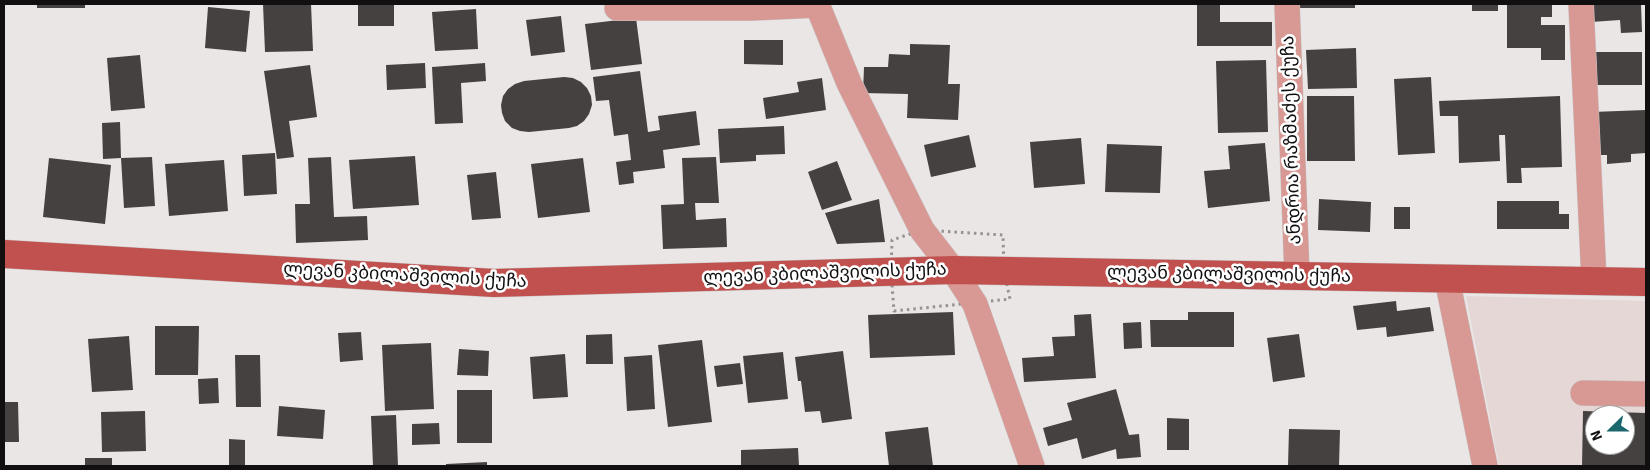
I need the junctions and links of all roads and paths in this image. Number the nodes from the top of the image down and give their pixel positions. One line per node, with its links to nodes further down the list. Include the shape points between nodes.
1 (818, 4): 4 (street, via 751,8); 6 (street, via 849,83 922,230)
2 (1287, 4): 7 (street, ანდრია რაზმაძეს ქუჩა)
3 (1581, 4): 9 (street)
4 (617, 8)
5 (4, 254): 6 (main road, ლევან კბილაშვილის ქუჩა, via 494,283)
6 (953, 270): 7 (main road, ლევან კბილაშვილის ქუჩა); 13 (street, via 976,304)
7 (1297, 276): 8 (main road, ლევან კბილაშვილის ქუჩა)
8 (1447, 279): 9 (main road, ლევან კბილაშვილის ქუჩა); 14 (street)
9 (1594, 281): 10 (main road, ლევან კბილაშვილის ქუჩა)
10 (1646, 282)
11 (1583, 393): 12 (street)
12 (1646, 394)
13 (1032, 466)
14 (1485, 466)

